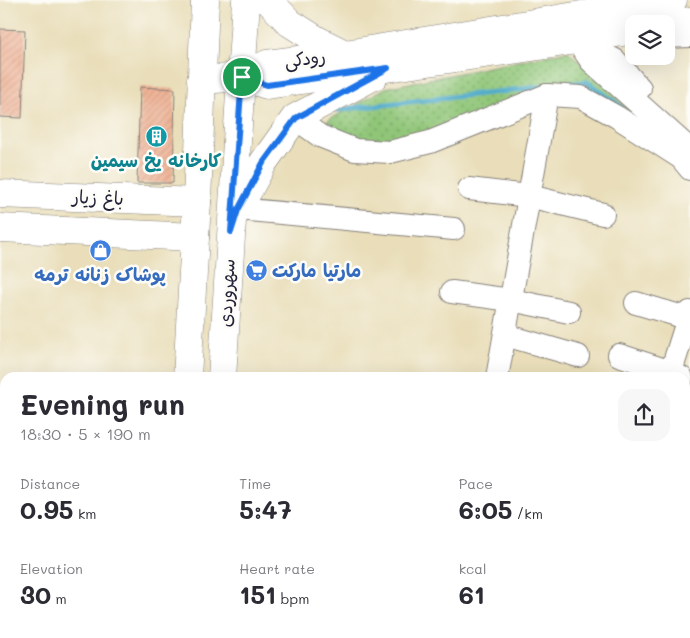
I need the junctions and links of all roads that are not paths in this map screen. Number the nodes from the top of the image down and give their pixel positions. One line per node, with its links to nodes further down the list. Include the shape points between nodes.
1 (204, 0): 15 (main road, سهروردی)
2 (246, 0): 14 (main road, سهروردی)
3 (268, 0): 12 (main road, via 290,23)
4 (658, 1): 7 (main road, رودکی)
5 (690, 21): 6 (main road)
6 (675, 24)
7 (572, 29): 8 (main road, رودکی); 10 (street); 12 (main road, رودکی); 13 (main road, رودکی); 18 (street, via 615,60 657,106)
8 (625, 30)
9 (690, 36): 11 (street)
10 (625, 37)
11 (675, 37)
12 (344, 54): 14 (main road, رودکی, via 267,64)
13 (388, 68): 14 (main road, رودکی, via 267,85); 17 (main road)
14 (242, 77): 15 (main road); 24 (main road, سهروردی)
15 (201, 80): 22 (main road, سهروردی)
16 (547, 96): 17 (street, via 430,142 390,152 355,150 320,136); 18 (street, via 582,97); 21 (street)
17 (296, 118): 24 (main road, via 263,163)
18 (686, 154)
19 (468, 189): 21 (street)
20 (0, 194): 22 (main road, باغ زیار)
21 (529, 196): 23 (street); 29 (street)
22 (197, 202): 27 (main road, سهروردی)
23 (604, 214)
24 (234, 221): 26 (street); 37 (main road, سهروردی)
25 (0, 228): 27 (main road, باغ زیار)
26 (454, 229)
27 (195, 237): 36 (main road, سهروردی)
28 (452, 292): 29 (street)
29 (511, 300): 31 (street); 33 (street)
30 (636, 303): 32 (street)
31 (569, 312)
32 (689, 317): 40 (street)
33 (505, 335): 35 (street); 38 (street)
34 (619, 354): 39 (street)
35 (578, 356)
36 (187, 372)
37 (222, 372)
38 (499, 372)
39 (665, 372)
40 (681, 372)

